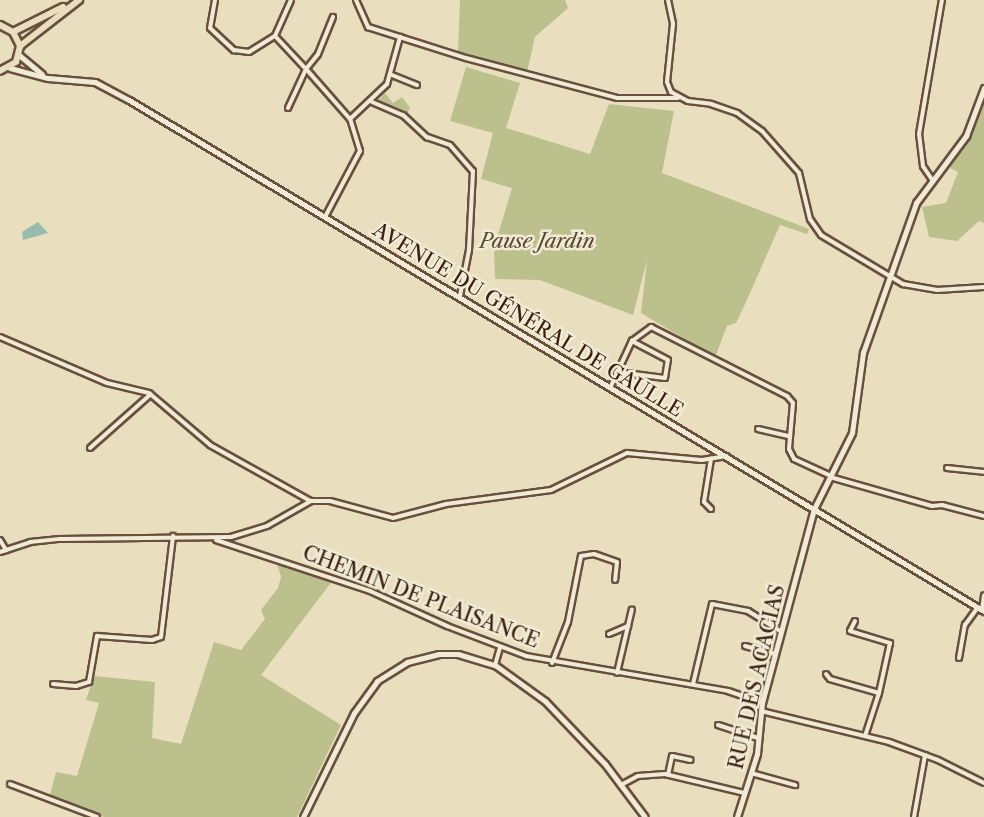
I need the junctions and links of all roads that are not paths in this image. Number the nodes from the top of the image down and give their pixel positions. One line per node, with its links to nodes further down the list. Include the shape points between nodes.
1 (78, 0): 9 (main road); 12 (main road)
2 (215, 0): 10 (street, via 210,28 240,52 255,51)
3 (291, 0): 10 (street)
4 (356, 0): 11 (street, via 368,27)
5 (668, 0): 23 (street, via 673,38 667,82)
6 (942, 0): 27 (street, via 919,134 923,166)
7 (333, 17): 15 (street, via 318,54)
8 (0, 26): 9 (main road)
9 (13, 32): 12 (main road)
10 (275, 36): 15 (street)
11 (400, 37): 17 (street); 23 (street, via 617,98)
12 (20, 46): 13 (main road)
13 (19, 55): 14 (main road); 18 (main road)
14 (10, 68): 16 (main road); 18 (main road, AVENUE DU GÉNÉRAL DE GAULLE)
15 (306, 69): 19 (street); 20 (street)
16 (0, 71)
17 (392, 75): 21 (street); 24 (street)
18 (48, 78): 28 (main road, AVENUE DU GÉNÉRAL DE GAULLE, via 95,82)
19 (315, 79): 20 (street); 26 (street)
20 (301, 82): 25 (street)
21 (417, 85)
22 (984, 88): 27 (street, RUE DES ACACIAS, via 966,136)
23 (678, 98): 29 (street, via 721,106 754,124 799,173 810,219 821,236)
24 (372, 102): 26 (street); 31 (street, via 403,115 427,137 450,145 473,171 469,250)
25 (288, 108)
26 (350, 119): 28 (street, via 359,156)
27 (933, 181): 29 (street, RUE DES ACACIAS, via 916,203)
28 (325, 217): 31 (main road, AVENUE DU GÉNÉRAL DE GAULLE)
29 (889, 277): 30 (street, via 924,288); 44 (street, RUE DES ACACIAS, via 862,353 852,433)
30 (984, 287)
31 (460, 296): 35 (main road, AVENUE DU GÉNÉRAL DE GAULLE)
32 (0, 338): 36 (street, via 107,383)
33 (632, 341): 34 (street); 34 (street, via 668,360 665,378); 38 (street, via 651,327 787,396 792,403)
34 (617, 372): 35 (street)
35 (611, 386): 40 (main road, AVENUE DU GÉNÉRAL DE GAULLE)
36 (151, 394): 39 (street); 45 (street, via 210,445)
37 (758, 429): 38 (street)
38 (789, 436): 44 (street, via 794,459)
39 (90, 448)
40 (728, 456): 41 (street); 47 (main road, AVENUE DU GÉNÉRAL DE GAULLE)
41 (711, 459): 45 (street, via 627,453 551,490 446,504 393,518 330,501); 46 (street, via 704,502)
42 (947, 468): 43 (street)
43 (984, 472)
44 (830, 476): 47 (street, RUE DES ACACIAS); 48 (street, via 932,506)
45 (311, 501): 50 (street, via 267,526 231,537)
46 (711, 509)
47 (814, 509): 57 (main road, AVENUE DU GÉNÉRAL DE GAULLE); 60 (street, RUE DES ACACIAS)
48 (984, 516)
49 (173, 536): 50 (street); 52 (street, via 60,539); 70 (street, via 161,637 152,640 97,636 89,682 76,686)
50 (212, 538): 63 (street, CHEMIN DE PLAISANCE, via 370,591)
51 (0, 540): 52 (street)
52 (6, 550): 53 (street)
53 (0, 552)
54 (615, 580): 66 (street, via 617,562 594,554 581,556 568,621)
55 (984, 595): 57 (street)
56 (632, 609): 59 (street)
57 (981, 609): 65 (street, via 965,625)
58 (855, 621): 72 (street, via 850,631 890,644)
59 (628, 626): 61 (street); 68 (street)
60 (781, 632): 64 (street, RUE DES ACACIAS); 71 (street, via 748,611 712,604)
61 (609, 634)
62 (745, 646): 64 (street)
63 (500, 647): 66 (street, CHEMIN DE PLAISANCE); 67 (street)
64 (775, 654): 73 (street, RUE DES ACACIAS)
65 (960, 658)
66 (552, 663): 68 (street, CHEMIN DE PLAISANCE)
67 (495, 665): 84 (main road, via 545,701); 88 (main road, via 458,654 439,654 406,662 377,681 354,713)
68 (617, 673): 71 (street, CHEMIN DE PLAISANCE)
69 (826, 674): 72 (street, via 830,679)
70 (53, 684)
71 (693, 684): 73 (street, CHEMIN DE PLAISANCE)
72 (879, 693): 76 (street)
73 (762, 703): 74 (street, RUE DES ACACIAS)
74 (761, 711): 76 (street); 77 (street, RUE DES ACACIAS)
75 (718, 725): 77 (street)
76 (865, 736): 78 (street)
77 (758, 738): 80 (street, RUE DES ACACIAS)
78 (925, 755): 82 (street); 91 (street)
79 (691, 760): 81 (street, via 672,756)
80 (751, 773): 85 (street); 86 (street, RUE DES ACACIAS)
81 (668, 775): 84 (street, via 638,776); 86 (street)
82 (984, 783)
83 (10, 784): 87 (street)
84 (621, 785): 89 (main road)
85 (795, 785)
86 (744, 793): 90 (street, RUE DES ACACIAS)
87 (97, 817)
88 (303, 817)
89 (645, 817)
90 (737, 817)
91 (914, 817)

